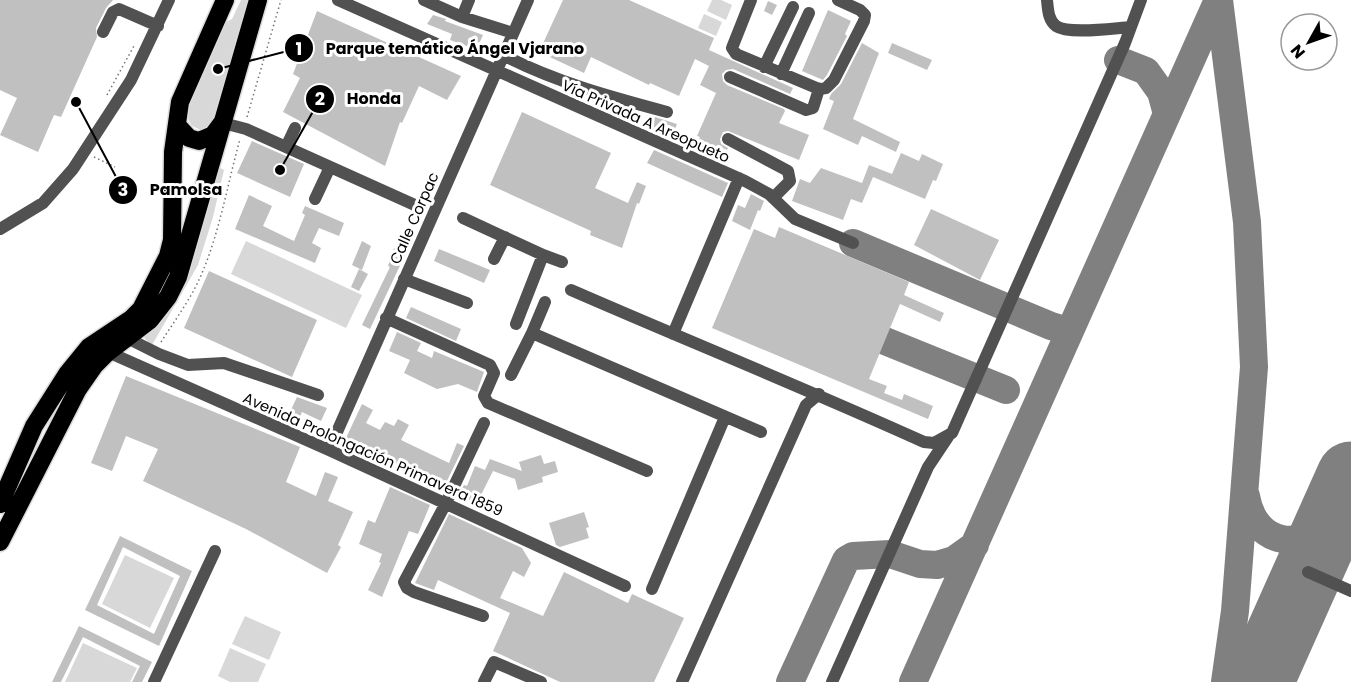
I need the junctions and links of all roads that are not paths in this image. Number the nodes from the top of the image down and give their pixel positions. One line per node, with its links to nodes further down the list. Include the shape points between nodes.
1 (169, 0): 15 (street)
2 (225, 0): 29 (highway, via 180,102)
3 (258, 0): 28 (highway)
4 (338, 0): 23 (street, Vía Privada A Areopueto)
5 (424, 0): 14 (street)
6 (470, 0): 14 (street)
7 (528, 0): 19 (street, Calle Corpac)
8 (751, 0): 22 (street, via 732,48 736,54)
9 (838, 0): 26 (street, via 860,10 864,21 834,80)
10 (1047, 0): 16 (street, via 1051,21 1057,27)
11 (1141, 0): 16 (street)
12 (793, 7): 17 (street)
13 (809, 13): 20 (street)
14 (462, 17): 19 (street)
15 (158, 26): 18 (street, via 119,9 112,12); 39 (street, via 131,80 73,169 43,203)
16 (1131, 27): 61 (street)
17 (782, 30): 20 (street); 22 (street)
18 (103, 32)
19 (513, 33): 21 (street, Calle Corpac)
20 (798, 37): 24 (street)
21 (503, 55): 23 (street, Calle Corpac); 27 (street, via 596,94)
22 (764, 67): 24 (street)
23 (496, 70): 34 (street, Vía Privada A Areopueto); 45 (street, Calle Corpac)
24 (781, 74): 26 (street)
25 (730, 77): 26 (street, via 806,110 813,108)
26 (819, 89)
27 (667, 112)
28 (223, 123): 29 (highway, via 213,135 199,141 189,138); 32 (street); 53 (highway, via 178,277 150,320)
29 (177, 125): 65 (highway, via 168,256 141,309 89,347 68,374 34,426)
30 (295, 128): 32 (street)
31 (728, 140): 35 (street, via 788,171 790,181)
32 (286, 147): 33 (street)
33 (330, 167): 36 (street); 37 (street)
34 (742, 180): 35 (street, Vía Privada A Areopueto); 52 (street)
35 (773, 198): 41 (street, Vía Privada A Areopueto, via 795,219)
36 (315, 199)
37 (417, 206)
38 (463, 218): 40 (street)
39 (0, 229)
40 (505, 237): 42 (street); 43 (street)
41 (853, 243)
42 (543, 255): 44 (street); 50 (street)
43 (494, 259)
44 (562, 262)
45 (404, 279): 48 (street); 49 (street, Calle Corpac)
46 (571, 290): 52 (street)
47 (545, 302): 51 (street)
48 (467, 303)
49 (386, 318): 62 (street, Calle Corpac); 63 (street, via 490,365 494,373 484,394 488,403)
50 (516, 324)
51 (532, 333): 55 (street); 58 (street)
52 (673, 334): 56 (street)
53 (127, 338): 54 (highway); 57 (street, via 193,366 224,363)
54 (108, 352): 62 (street, Avenida Prolongación Primavera 1859); 66 (highway, via 78,389)
55 (511, 375)
56 (819, 394): 61 (street, via 924,442 934,443); 76 (street, via 806,405)
57 (318, 395)
58 (724, 417): 60 (street); 70 (street)
59 (484, 423): 64 (street)
60 (761, 432)
61 (952, 433): 77 (street, via 928,467)
62 (329, 450): 64 (street, Avenida Prolongación Primavera 1859)
63 (647, 471)
64 (446, 503): 69 (street, Avenida Prolongación Primavera 1859); 72 (street, via 404,582 414,592)
65 (0, 504)
66 (0, 542)
67 (214, 551): 73 (street)
68 (1308, 572): 71 (street)
69 (625, 586)
70 (652, 589)
71 (1351, 591)
72 (483, 616)
73 (154, 682)
74 (484, 682): 75 (street, via 494,662)
75 (541, 682)
76 (682, 682)
77 (831, 682)

